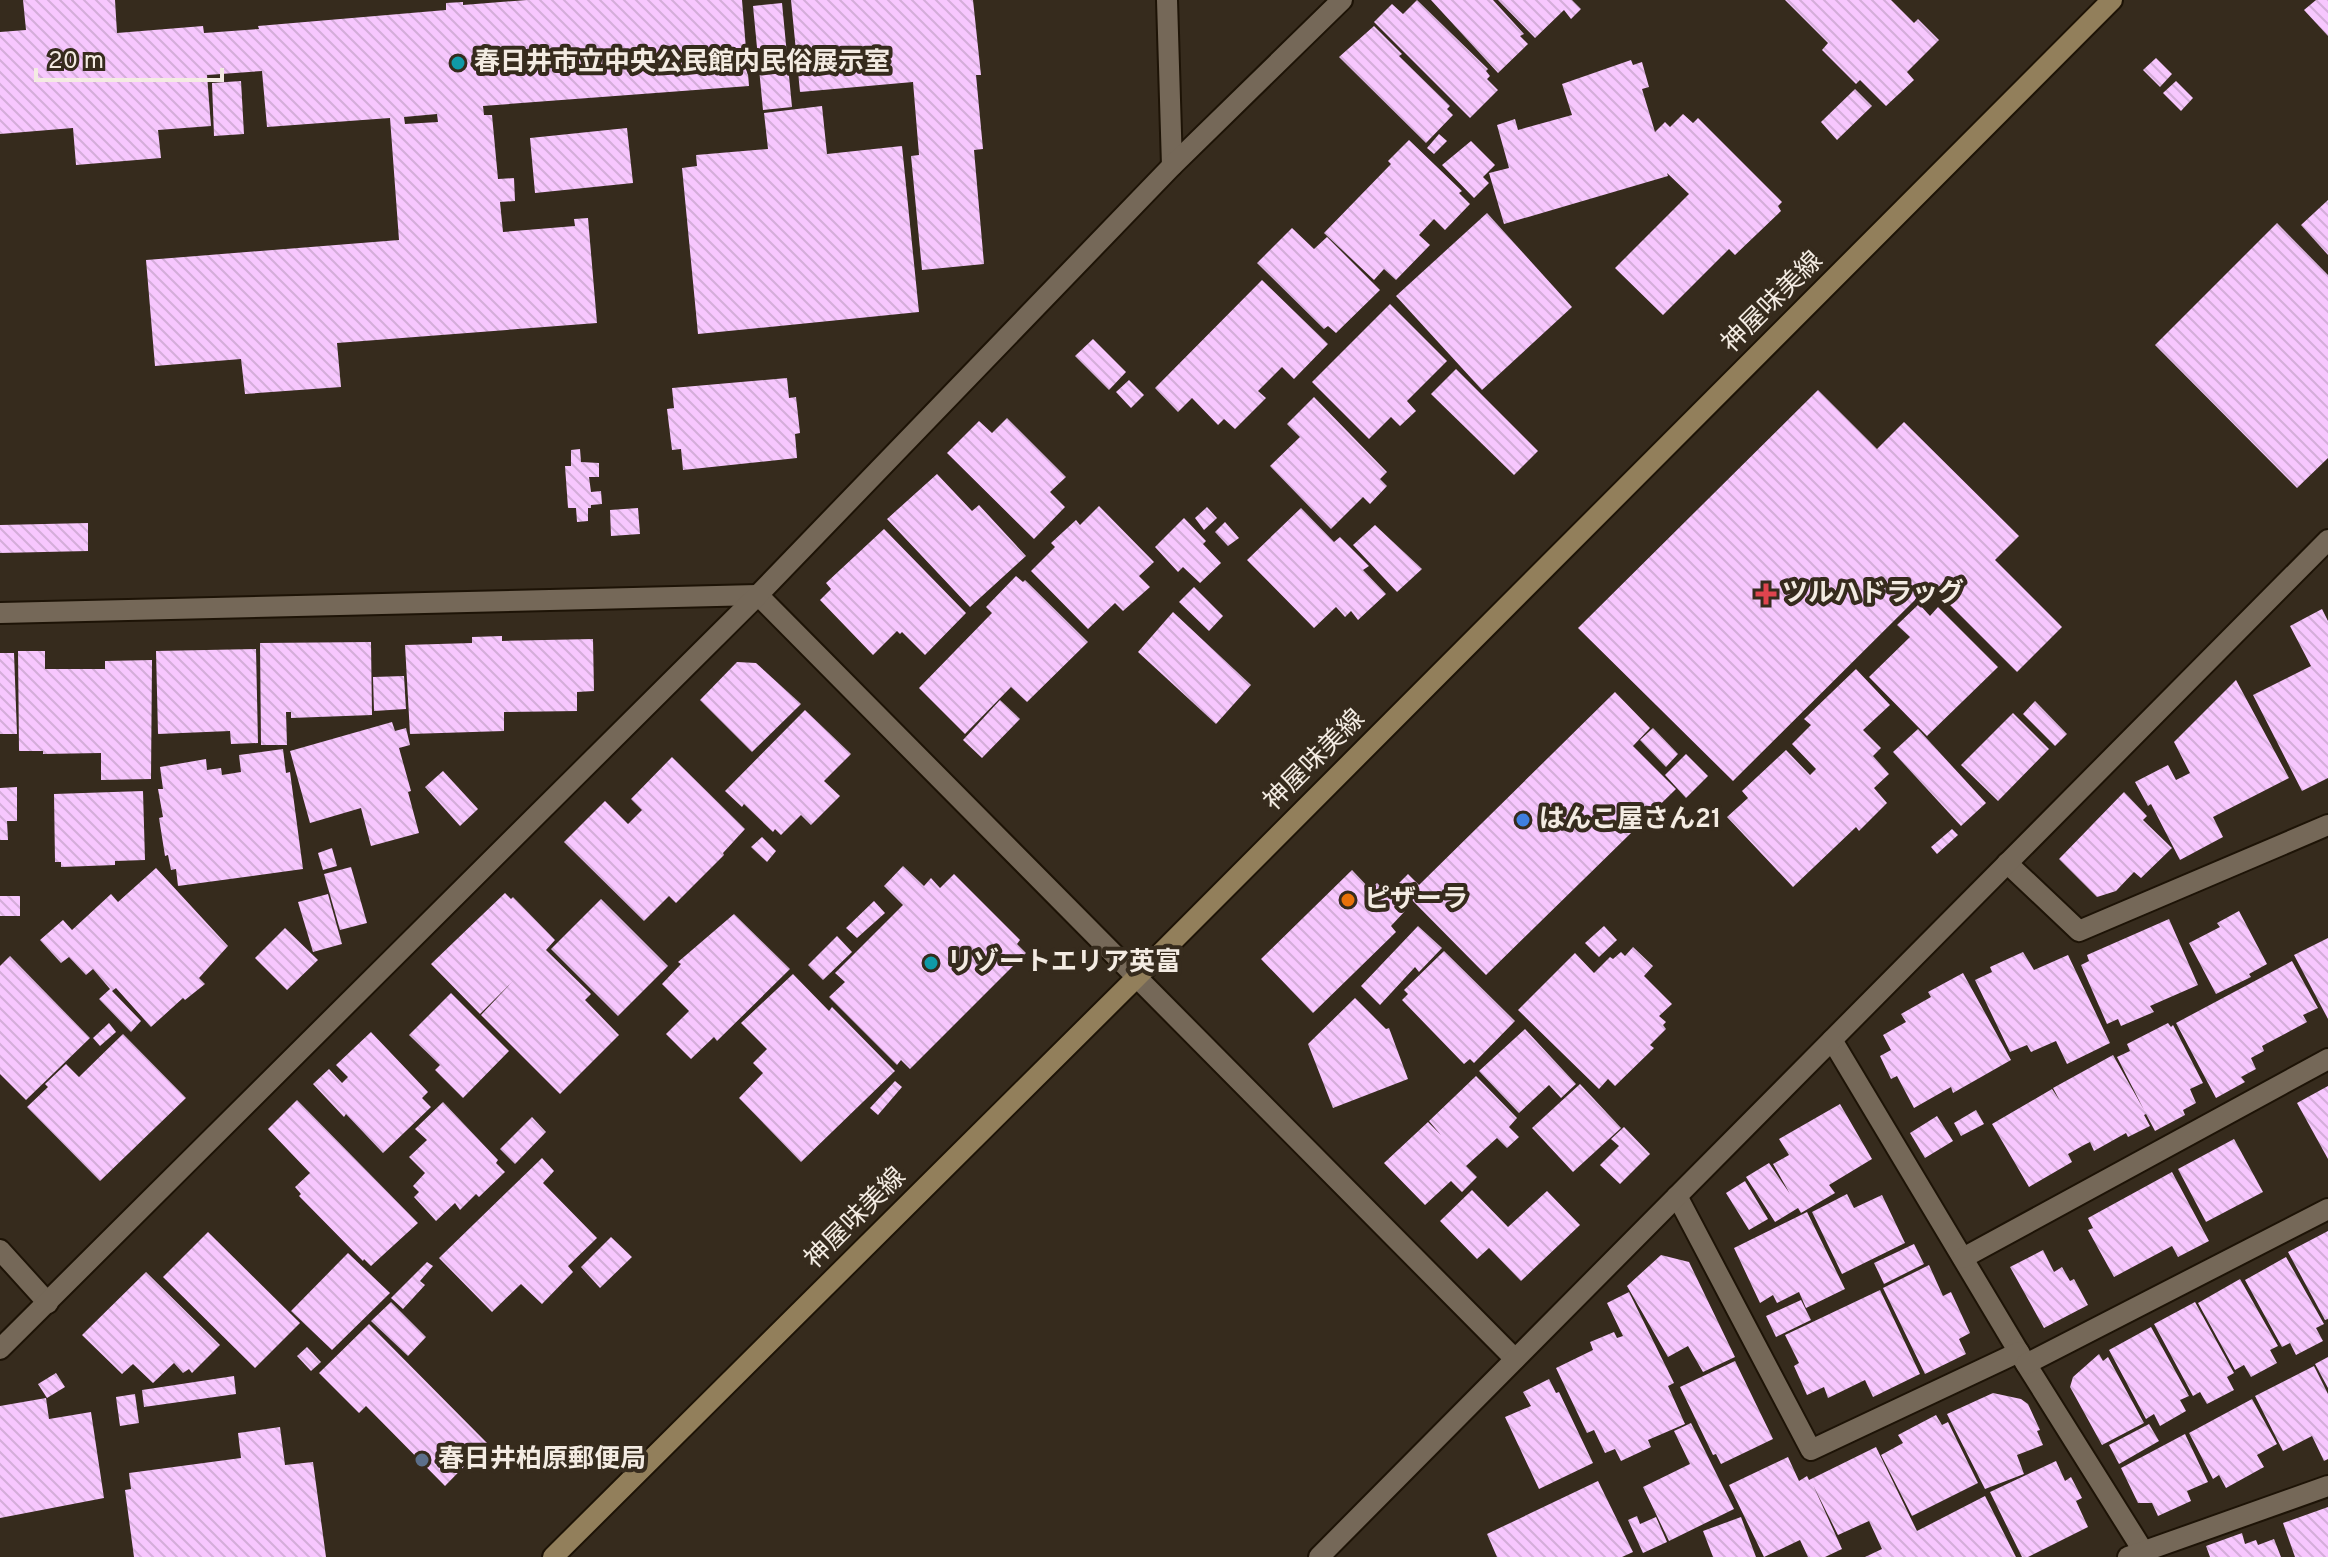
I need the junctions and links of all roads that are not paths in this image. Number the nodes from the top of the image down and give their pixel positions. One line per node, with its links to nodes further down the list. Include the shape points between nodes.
1 (1167, 0): 4 (street)
2 (1342, 0): 4 (street)
3 (2112, 0): 10 (main road, 神屋味美線)
4 (1172, 166): 6 (street)
5 (2328, 540): 9 (street)
6 (758, 595): 7 (street); 10 (street); 17 (street)
7 (0, 613)
8 (2328, 825): 9 (street, via 2079,931)
9 (2007, 863): 11 (street)
10 (1136, 978): 20 (street); 23 (main road, 神屋味美線)
11 (1832, 1040): 13 (street); 16 (street)
12 (2328, 1059): 16 (street)
13 (1677, 1196): 19 (street, via 1811,1450); 20 (street)
14 (2328, 1209): 19 (street)
15 (0, 1250): 17 (street)
16 (1963, 1258): 19 (street)
17 (48, 1303): 18 (street)
18 (0, 1349)
19 (2022, 1358): 22 (street)
20 (1515, 1359): 24 (street)
21 (2328, 1486): 22 (street)
22 (2139, 1555)
23 (553, 1557)
24 (1319, 1557)

